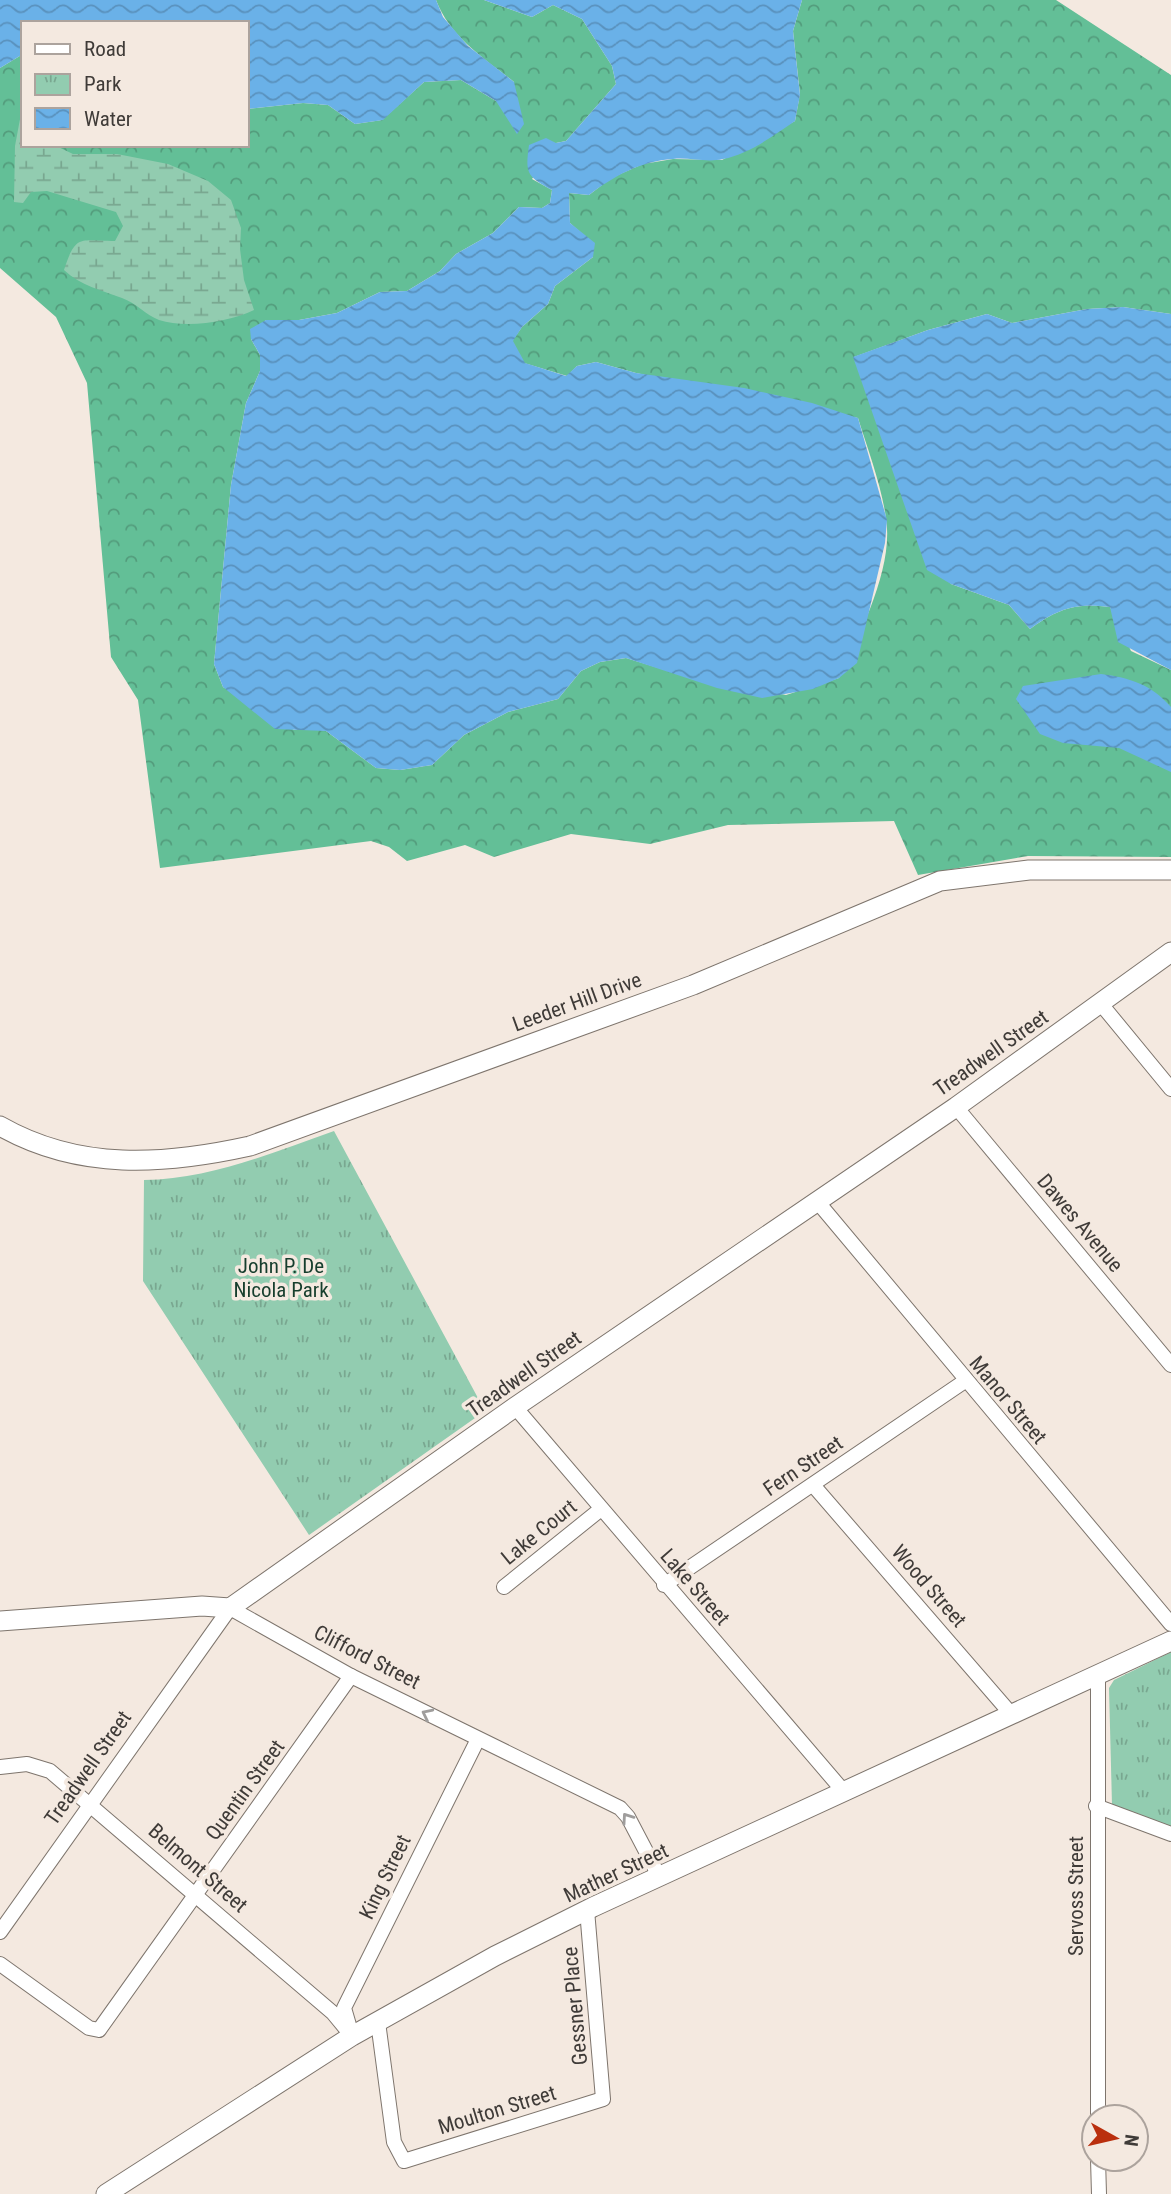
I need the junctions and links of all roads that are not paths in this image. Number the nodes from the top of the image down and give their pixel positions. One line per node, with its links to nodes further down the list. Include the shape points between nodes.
1 (1171, 870): 6 (street, Leeder Hill Drive, via 1030,870 940,881 692,985 250,1146 216,1154 165,1161 94,1159 49,1147)
2 (1171, 952): 3 (street, Treadwell Street)
3 (1101, 1004): 4 (street); 5 (street, Treadwell Street)
4 (1171, 1089)
5 (956, 1107): 7 (street, Treadwell Street); 8 (street, Dawes Avenue)
6 (0, 1126)
7 (816, 1200): 9 (street, Manor Street); 10 (street, Treadwell Street)
8 (1171, 1365)
9 (965, 1381): 11 (street, Fern Street); 17 (street, Manor Street)
10 (515, 1407): 12 (street, Lake Street); 15 (street, Treadwell Street)
11 (813, 1485): 13 (street, Fern Street); 21 (street, Wood Street)
12 (601, 1509): 13 (street, Lake Street); 14 (street, Lake Court)
13 (664, 1584): 24 (street, Lake Street)
14 (504, 1587)
15 (230, 1608): 16 (street, Clifford Street, via 202,1606); 20 (street, Clifford Street); 25 (street, Treadwell Street)
16 (0, 1621)
17 (1171, 1624)
18 (1171, 1641): 19 (street, Mather Street)
19 (1098, 1675): 21 (street, Mather Street); 26 (street, Servoss Street)
20 (351, 1676): 22 (street, Clifford Street, one-way to 20); 29 (street, Quentin Street)
21 (1012, 1715): 24 (street, Mather Street)
22 (478, 1739): 28 (street, Clifford Street, one-way to 22, via 620,1808); 34 (street, King Street, via 344,2008)
23 (0, 1767): 25 (street, Belmont Street, via 37,1765)
24 (845, 1793): 28 (street, Mather Street)
25 (91, 1803): 29 (street, Belmont Street); 31 (street, Treadwell Street)
26 (1097, 1806): 27 (street); 36 (street, Servoss Street)
27 (1171, 1834)
28 (660, 1878): 30 (street, Mather Street)
29 (196, 1894): 32 (street, Quentin Street, via 99,2030 89,2028); 34 (street, Belmont Street, via 333,2013)
30 (587, 1910): 33 (street, Mather Street); 35 (street, Gessner Place)
31 (0, 1932)
32 (0, 1964)
33 (377, 2022): 34 (street, Mather Street); 35 (street, Moulton Street, via 394,2142 404,2161)
34 (352, 2036): 38 (street, Mather Street)
35 (603, 2099)
36 (1098, 2103)
37 (1098, 2173): 39 (street)
38 (106, 2194)
39 (1099, 2194)

